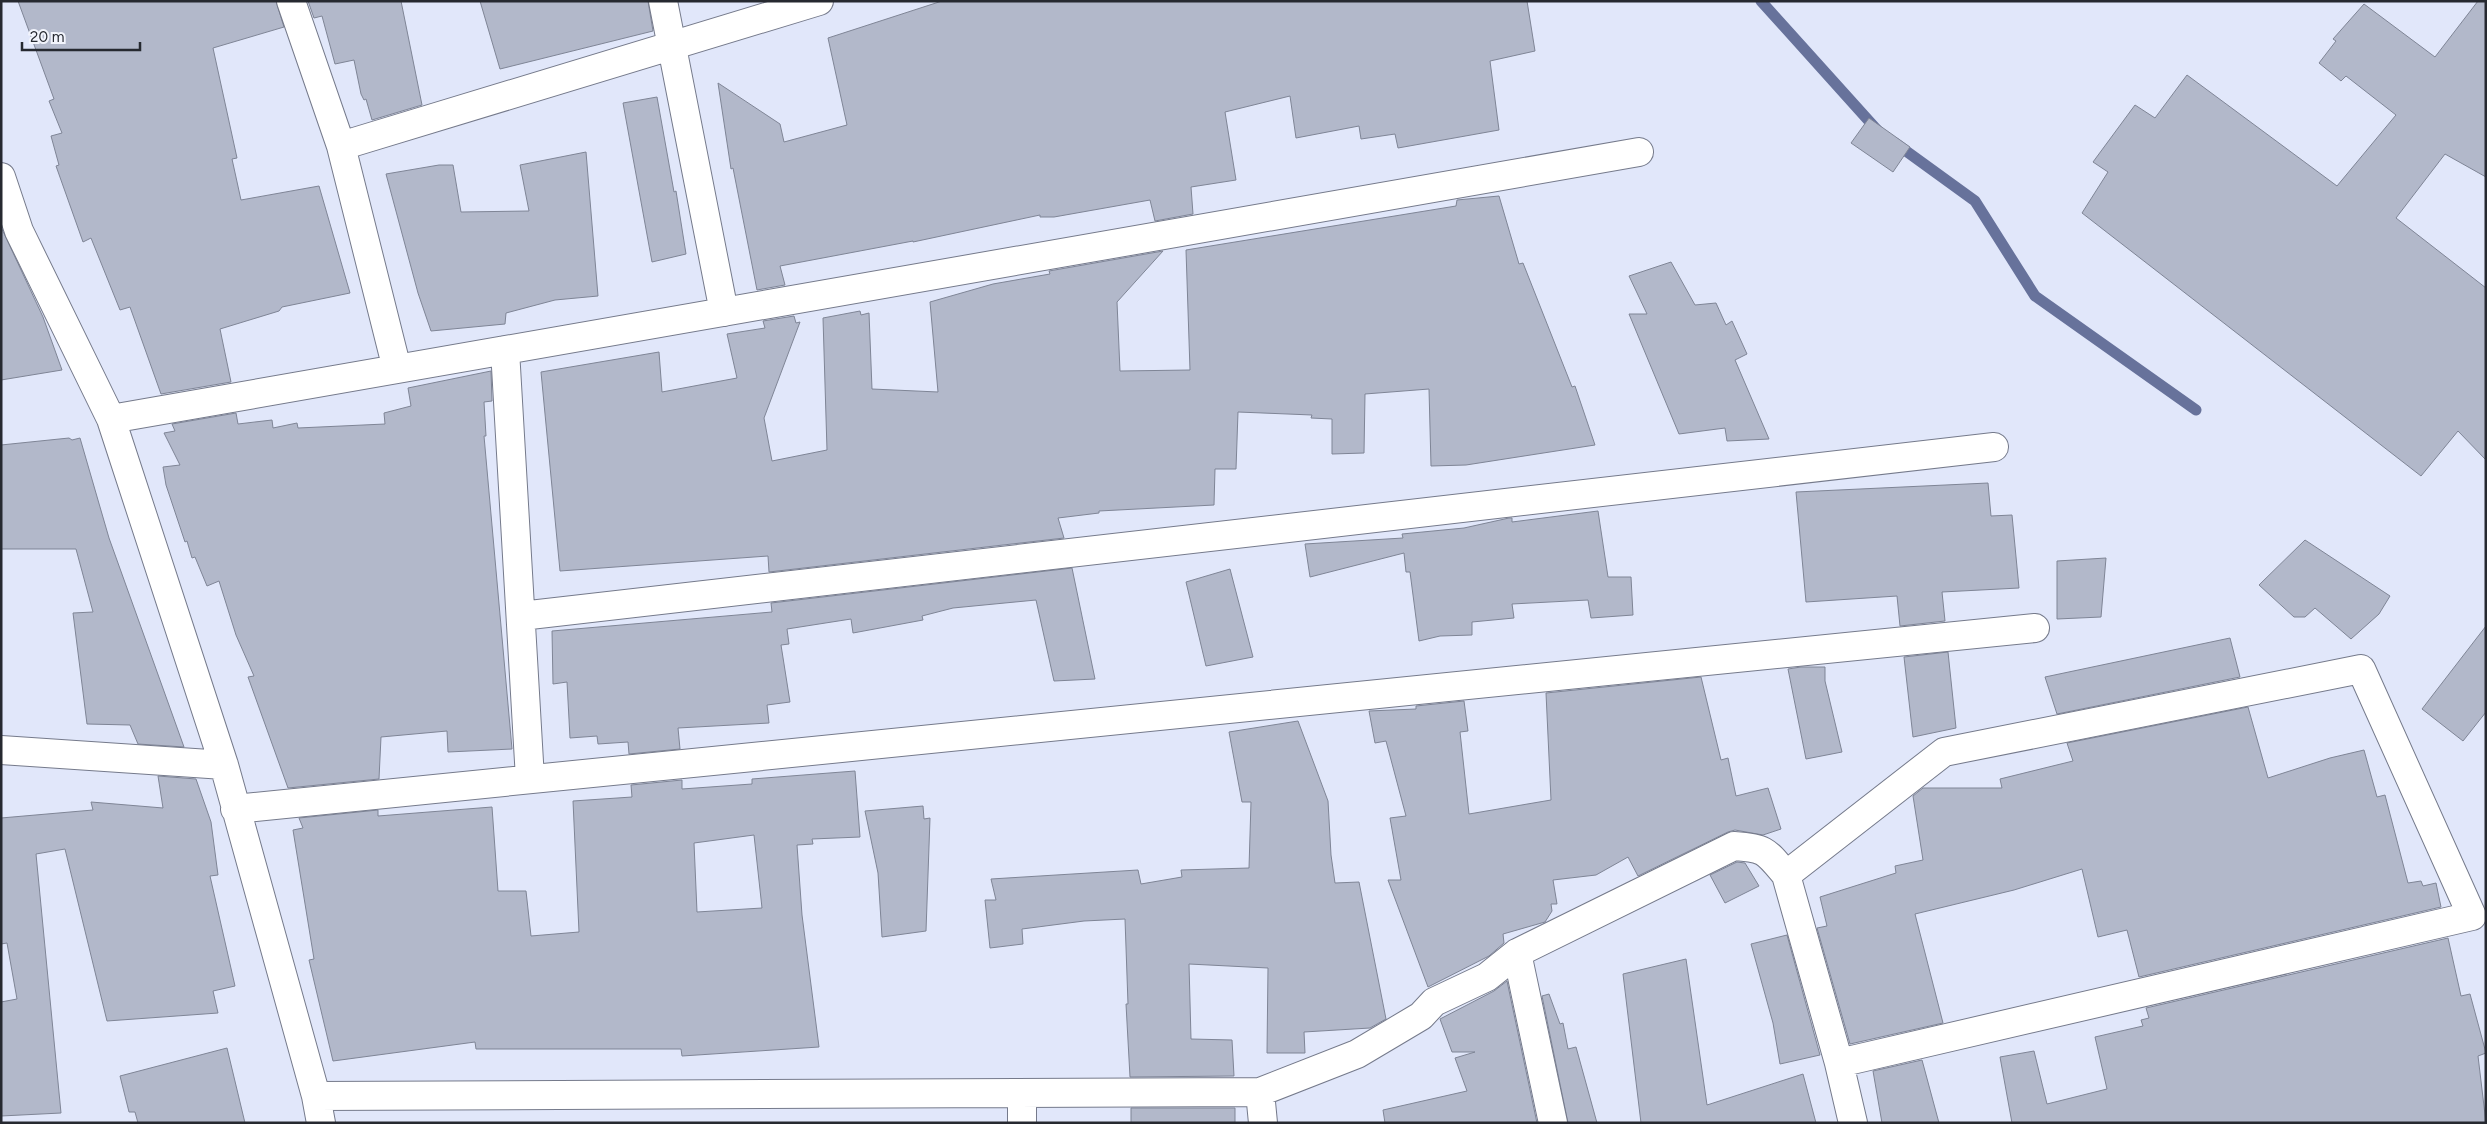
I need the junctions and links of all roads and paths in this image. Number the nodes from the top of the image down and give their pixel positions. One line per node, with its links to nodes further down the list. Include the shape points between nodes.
1 (290, 1): 5 (street)
2 (663, 1): 4 (street)
3 (820, 1): 4 (street)
4 (673, 47): 5 (street); 9 (street)
5 (341, 146): 11 (street)
6 (1639, 152): 9 (street)
7 (1, 177): 8 (street)
8 (10, 234): 12 (street)
9 (724, 312): 10 (street)
10 (505, 350): 11 (street); 14 (street)
11 (398, 369): 12 (street)
12 (111, 419): 17 (street)
13 (1994, 447): 14 (street)
14 (521, 616): 18 (street)
15 (2036, 628): 18 (street)
16 (1, 750): 17 (street)
17 (224, 765): 19 (street)
18 (530, 779): 19 (street)
19 (235, 809): 25 (street)
20 (1786, 875): 21 (street, via 1768,853 1734,846); 22 (street); 22 (street, via 1944,752 2361,669 2472,916)
21 (1517, 953): 23 (street, via 1487,977 1434,1002 1421,1016 1356,1054); 29 (street)
22 (1839, 1063): 30 (street)
23 (1260, 1092): 24 (street); 28 (street)
24 (1022, 1093): 25 (street); 27 (street)
25 (316, 1096): 26 (street)
26 (321, 1123)
27 (1022, 1123)
28 (1263, 1123)
29 (1553, 1123)
30 (1853, 1123)

